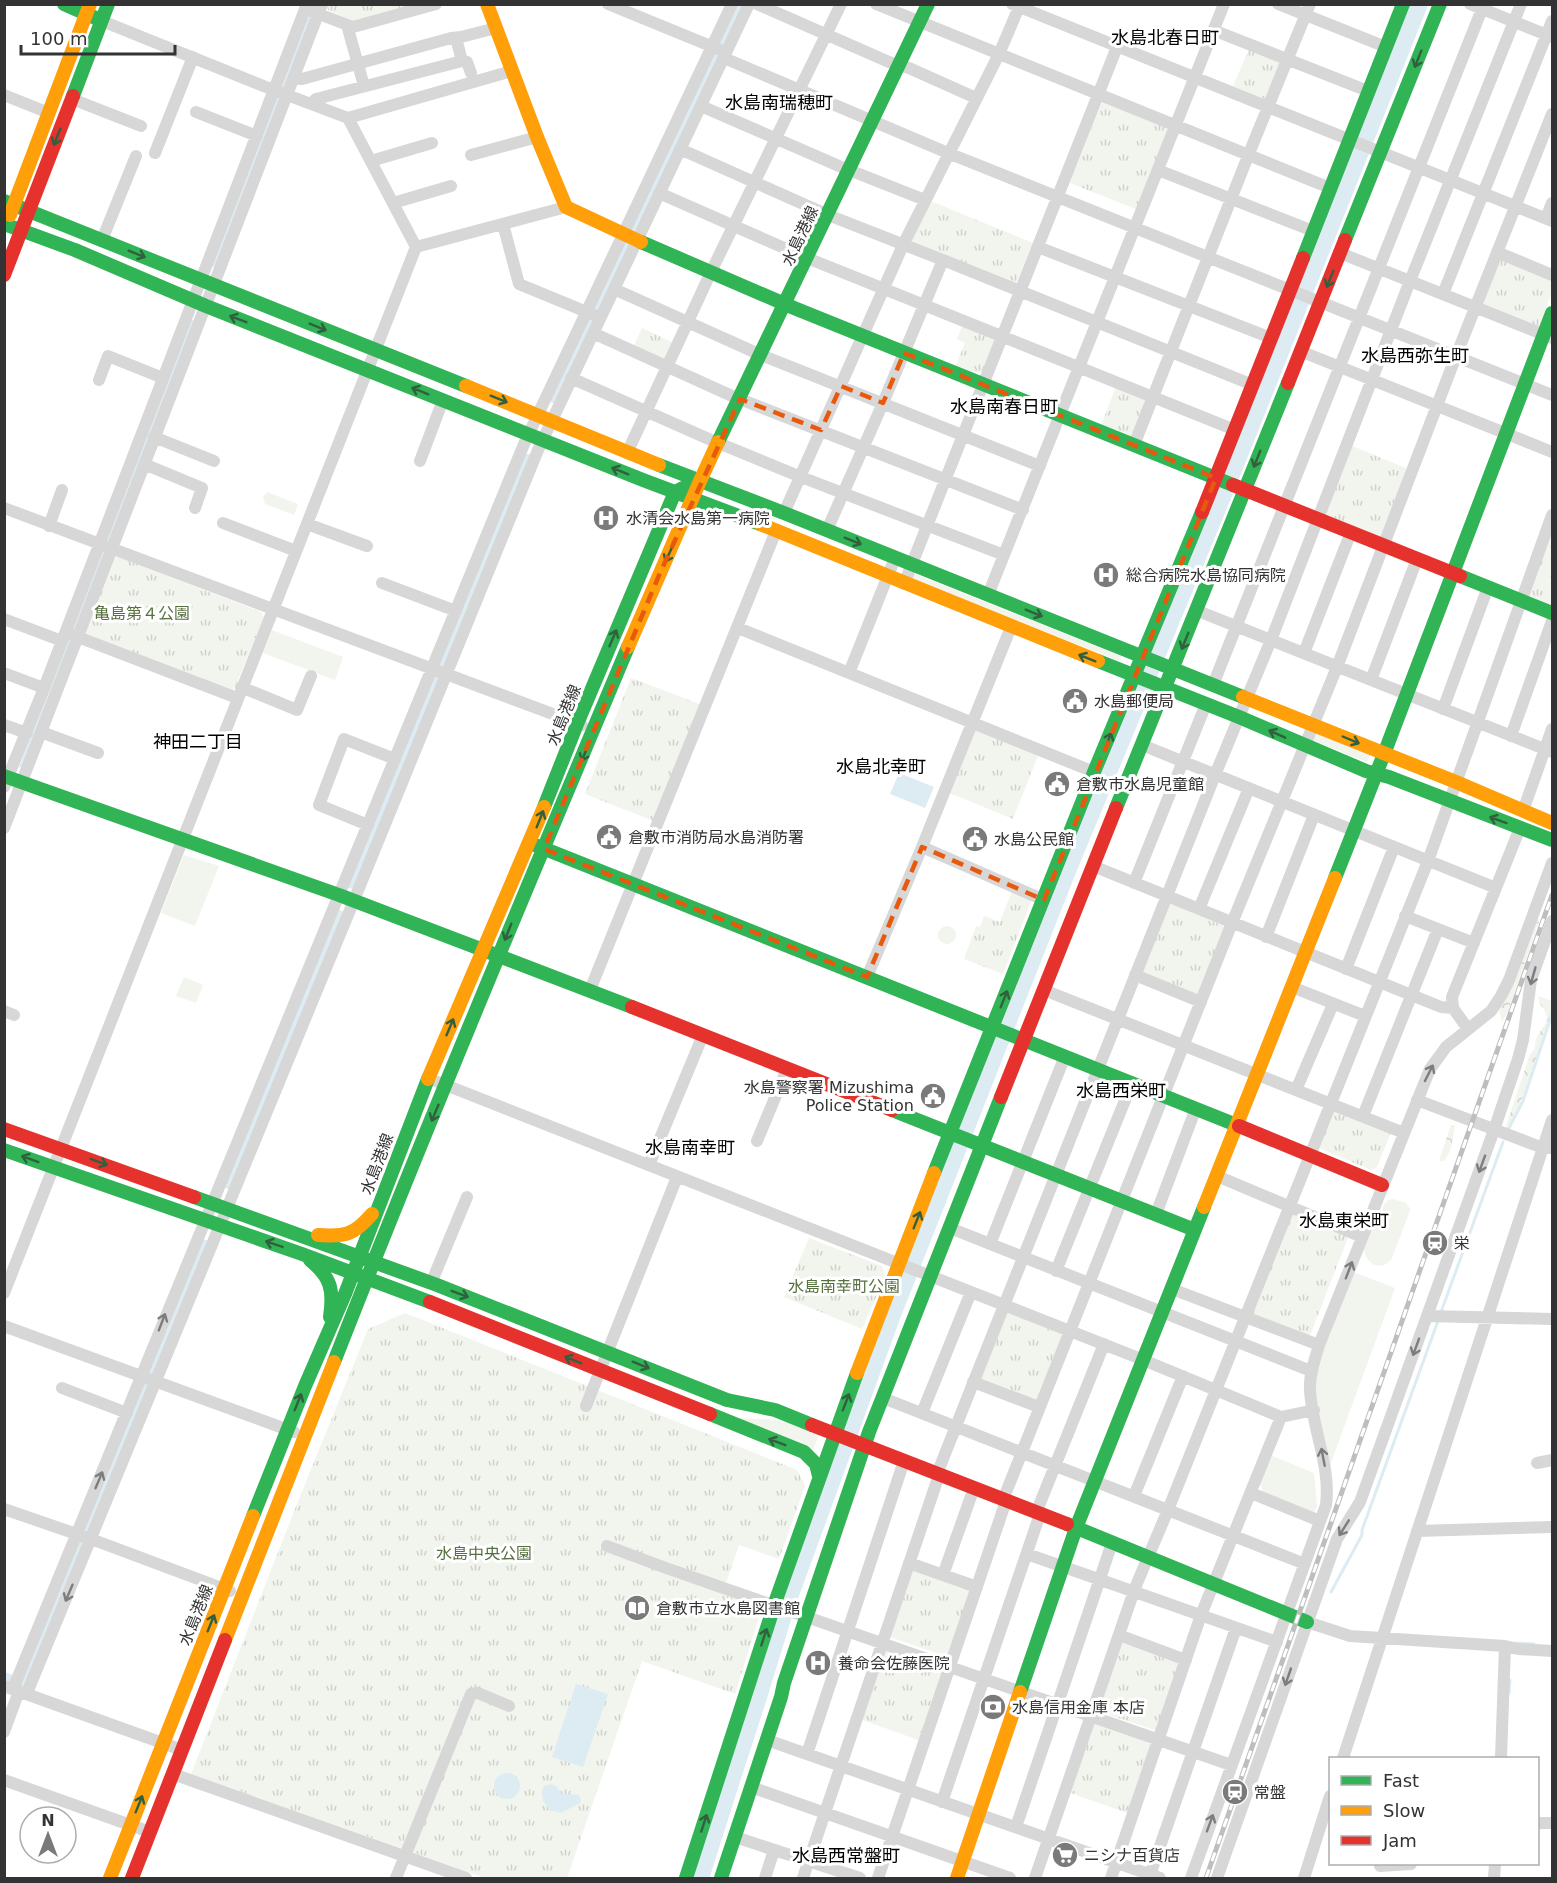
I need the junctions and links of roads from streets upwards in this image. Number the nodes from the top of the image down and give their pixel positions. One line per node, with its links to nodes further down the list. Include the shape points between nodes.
1 (64, 4): 19 (street)
2 (108, 4): 22 (street)
3 (436, 4): 26 (street)
4 (487, 4): 27 (street)
5 (732, 4): 34 (street)
6 (749, 4): 34 (street)
7 (758, 4): 29 (street)
8 (841, 4): 29 (street)
9 (876, 4): 24 (street)
10 (928, 4): 24 (street, 水島港線)
11 (1224, 4): 28 (street)
12 (1278, 4): 21 (street)
13 (1403, 4): 33 (street)
14 (1440, 4): 68 (street, one-way to 68)
15 (1521, 4): 25 (street)
16 (616, 6): 34 (street)
17 (1016, 6): 32 (street); 35 (street)
18 (1479, 6): 25 (street); 77 (street)
19 (88, 9): 22 (street); 57 (street)
20 (313, 9): 26 (street); 44 (street); 48 (street)
21 (1308, 10): 33 (street); 37 (street)
22 (102, 21): 36 (street); 52 (street)
23 (1552, 21): 30 (street)
24 (920, 22): 35 (street); 40 (street, 水島港線)
25 (1514, 22): 30 (street); 80 (street)
26 (347, 26): 39 (street)
27 (496, 28): 31 (street); 41 (street)
28 (1213, 30): 37 (street); 43 (street)
29 (826, 35): 40 (street); 46 (street)
30 (1550, 36): 86 (street)
31 (456, 38): 38 (street); 39 (street)
32 (1117, 47): 43 (street); 49 (street)
33 (1386, 47): 47 (street)
34 (720, 51): 46 (street); 54 (street); 66 (street)
35 (999, 54): 49 (street); 51 (street)
36 (193, 57): 48 (street); 69 (street)
37 (1288, 59): 47 (street); 55 (street)
38 (462, 61): 42 (street, via 468,62); 45 (street)
39 (357, 64): 44 (street); 45 (street)
40 (899, 65): 51 (street); 60 (street, 水島港線)
41 (512, 71): 59 (street); 64 (street)
42 (471, 73)
43 (1195, 77): 55 (street); 62 (street)
44 (294, 78): 48 (street)
45 (364, 86): 53 (street, via 316,99)
46 (799, 90): 60 (street); 65 (street)
47 (1368, 91): 68 (street)
48 (281, 93): 53 (street); 63 (street); 124 (street)
49 (1099, 95): 62 (street); 87 (street)
50 (4, 96): 57 (street)
51 (976, 98): 70 (street)
52 (72, 99): 61 (street); 76 (street, one-way to 76)
53 (311, 104): 59 (street)
54 (701, 106): 65 (street); 66 (street)
55 (1269, 107): 68 (street); 72 (street)
56 (196, 112): 63 (street)
57 (49, 113): 74 (street)
58 (1552, 114): 93 (street)
59 (348, 118): 75 (street)
60 (872, 121): 70 (street); 78 (street, 水島港線)
61 (141, 126)
62 (1176, 126): 72 (street); 79 (street)
63 (257, 136): 122 (street)
64 (537, 136): 71 (street); 94 (street)
65 (776, 138): 78 (street); 81 (street)
66 (677, 142): 81 (street); 85 (street); 105 (street)
67 (432, 143): 75 (street)
68 (1365, 145): 77 (street); 83 (street); 112 (street)
69 (155, 153)
70 (948, 153): 87 (street); 88 (street)
71 (471, 155)
72 (1249, 155): 83 (street); 89 (street)
73 (136, 156): 106 (street)
74 (31, 160): 84 (street, via 13,186); 91 (street)
75 (372, 161): 90 (street)
76 (45, 165): 95 (street); 104 (street, via 41,196 44,207)
77 (1419, 167): 80 (street); 116 (street)
78 (849, 170): 88 (street); 96 (street, 水島港線)
79 (1158, 170): 89 (street); 101 (street)
80 (1451, 180): 86 (street); 123 (street)
81 (755, 182): 96 (street); 99 (street)
82 (451, 186): 90 (street)
83 (1330, 188): 103 (street)
84 (4, 190)
85 (659, 193): 99 (street); 105 (street)
86 (1484, 193): 93 (street); 129 (street)
87 (1059, 197): 101 (street); 109 (street)
88 (925, 200): 107 (street)
89 (1232, 200): 103 (street); 113 (street)
90 (393, 202): 108 (street)
91 (9, 203): 95 (street); 100 (street)
92 (1552, 203): 97 (street)
93 (1516, 206): 97 (street); 111 (street)
94 (566, 207): 98 (street); 105 (street)
95 (28, 211): 102 (street); 104 (street)
96 (828, 215): 107 (street); 114 (street, 水島港線)
97 (1549, 220)
98 (504, 224): 108 (street); 137 (street, via 519,284)
99 (734, 225): 114 (street); 117 (street)
100 (5, 226): 102 (street)
101 (1135, 227): 113 (street); 120 (street)
102 (21, 230): 110 (street); 119 (street)
103 (1313, 231): 127 (street)
104 (80, 232): 106 (street)
105 (630, 237): 117 (street); 125 (street); 137 (street)
106 (102, 240): 122 (street, one-way to 122)
107 (903, 245): 115 (street); 126 (street)
108 (416, 247): 147 (street)
109 (1038, 247): 120 (street); 128 (street)
110 (75, 250): 121 (street, via 29,246 21,250); 131 (street)
111 (1497, 252): 118 (street); 135 (street)
112 (1340, 253): 116 (street); 130 (street, one-way to 130)
113 (1209, 257): 127 (street); 134 (street)
114 (807, 258): 126 (street); 132 (street, 水島港線)
115 (943, 260): 128 (street); 133 (street)
116 (1378, 268): 123 (street); 138 (street)
117 (711, 272): 132 (street); 139 (street)
118 (1552, 274)
119 (4, 275)
120 (1115, 277): 134 (street); 140 (street)
121 (4, 280)
122 (201, 280): 124 (street); 131 (street)
123 (1410, 281): 129 (street); 141 (street)
124 (214, 285): 131 (street); 147 (street, one-way to 147)
125 (614, 289): 137 (street); 139 (street)
126 (884, 289): 133 (street); 143 (street)
127 (1295, 291): 130 (street); 146 (street)
128 (1021, 292): 140 (street); 144 (street)
129 (1443, 294): 135 (street)
130 (1316, 300): 138 (street); 148 (street)
131 (199, 303): 156 (street, one-way to 131); 157 (street); 180 (street)
132 (785, 304): 143 (street); 151 (street, 水島港線)
133 (925, 305): 144 (street); 149 (street)
134 (1189, 307): 146 (street); 150 (street)
135 (1475, 307): 145 (street); 152 (street)
136 (1552, 313): 145 (street)
137 (594, 315): 142 (street); 172 (street)
138 (1360, 317): 141 (street); 155 (street)
139 (688, 322): 151 (street); 153 (street)
140 (1097, 322): 150 (street); 154 (street)
141 (1392, 330): 152 (street); 159 (street)
142 (593, 333): 153 (street); 158 (street)
143 (863, 336): 149 (street); 164 (street)
144 (1003, 336): 154 (street); 162 (street)
145 (1548, 337): 161 (street)
146 (1271, 338): 163 (street)
147 (375, 350): 156 (street); 172 (street, one-way to 172)
148 (1300, 351): 155 (street); 194 (street, one-way to 194)
149 (904, 352): 162 (street); 169 (street)
150 (1172, 352): 163 (street); 166 (street)
151 (761, 355): 164 (street); 167 (street, 水島港線)
152 (1456, 356): 161 (street); 170 (street)
153 (667, 366): 167 (street); 171 (street)
154 (1080, 367): 166 (street); 173 (street)
155 (1340, 367): 159 (street); 199 (street)
156 (367, 369): 168 (street, one-way to 156); 207 (street)
157 (163, 378): 160 (street, via 108,356); 215 (street)
158 (571, 378): 171 (street); 174 (street)
159 (1372, 380): 170 (street); 204 (street)
160 (99, 381)
161 (1524, 383): 165 (street); 177 (street)
162 (983, 385): 173 (street); 179 (street)
163 (1253, 385): 176 (street)
164 (841, 386): 169 (street); 175 (street)
165 (1552, 395)
166 (1153, 397): 176 (street); 183 (street)
167 (740, 399): 175 (street); 182 (street, 水島港線)
168 (443, 400): 178 (street); 188 (street)
169 (883, 403): 179 (street); 184 (street)
170 (1437, 405): 177 (street); 213 (street)
171 (646, 411): 182 (street); 186 (street)
172 (537, 415): 174 (street); 178 (street)
173 (1061, 416): 183 (street); 190 (street)
174 (552, 420): 181 (street); 186 (street)
175 (821, 430): 184 (street); 191 (street)
176 (1235, 430): 194 (street)
177 (1506, 433): 185 (street); 221 (street)
178 (528, 434): 181 (street); 229 (street)
179 (963, 435): 190 (street); 192 (street)
180 (154, 437): 187 (street); 189 (street)
181 (542, 440): 196 (street, one-way to 181); 243 (street)
182 (719, 443): 191 (street); 193 (street, 水島港線)
183 (1134, 445): 194 (street)
184 (863, 447): 192 (street); 197 (street)
185 (1552, 452)
186 (627, 453): 193 (street)
187 (214, 460)
188 (420, 460)
189 (144, 464): 201 (street, via 202,488); 215 (street)
190 (1040, 466): 202 (street)
191 (801, 477): 197 (street); 203 (street)
192 (945, 480): 202 (street); 209 (street)
193 (700, 481): 196 (street); 198 (street, 水島港線); 203 (street)
194 (1230, 484): 199 (street); 230 (street); 240 (street)
195 (62, 490): 208 (street)
196 (675, 492): 198 (street); 260 (street, 水島港線, one-way to 196)
197 (843, 493): 209 (street); 211 (street)
198 (693, 499): 210 (street); 263 (street, 水島港線, one-way to 263)
199 (1284, 505): 204 (street); 234 (street)
200 (4, 508): 208 (street)
201 (195, 508)
202 (1023, 510): 217 (street)
203 (784, 513): 211 (street)
204 (1317, 518): 212 (street); 238 (street)
205 (1552, 520): 227 (street)
206 (223, 523): 216 (street)
207 (307, 524): 214 (street); 216 (street)
208 (49, 526): 215 (street)
209 (927, 526): 217 (street); 220 (street)
210 (776, 531): 222 (street); 236 (street)
211 (826, 531): 218 (street, one-way to 218)
212 (1350, 532): 213 (street); 239 (street)
213 (1384, 545): 219 (street); 241 (street)
214 (367, 546)
215 (106, 547): 228 (street); 237 (street)
216 (296, 551): 228 (street)
217 (1004, 555): 226 (street)
218 (895, 558): 220 (street); 222 (street)
219 (1417, 559): 221 (street); 247 (street)
220 (911, 565): 224 (street); 226 (street)
221 (1454, 573): 225 (street); 252 (street)
222 (887, 577): 224 (street); 245 (street)
223 (382, 582): 229 (street)
224 (904, 584): 235 (street)
225 (1488, 587): 227 (street); 255 (street)
226 (988, 595): 240 (street, one-way to 240)
227 (1522, 601): 231 (street); 258 (street)
228 (273, 609): 243 (street); 251 (street)
229 (456, 611): 243 (street)
230 (1198, 611): 234 (street); 242 (street, one-way to 242)
231 (1552, 613)
232 (4, 619): 237 (street)
233 (1552, 621): 266 (street)
234 (1236, 626): 238 (street); 249 (street)
235 (1011, 627): 248 (street, one-way to 235); 257 (street)
236 (738, 628): 245 (street); 300 (street)
237 (70, 636): 250 (street); 251 (street); 264 (street)
238 (1271, 640): 239 (street); 253 (street)
239 (1304, 654): 241 (street)
240 (1151, 660): 242 (street); 248 (street)
241 (1337, 667): 247 (street); 261 (street)
242 (1174, 669): 248 (street); 249 (street)
243 (439, 672): 260 (street); 272 (street); 275 (street)
244 (4, 673): 250 (street)
245 (849, 673): 257 (street)
246 (311, 676): 251 (street, via 297,710)
247 (1371, 680): 252 (street)
248 (1148, 682): 254 (street); 267 (street); 274 (street, one-way to 248)
249 (1213, 685): 253 (street)
250 (44, 688): 265 (street)
251 (239, 693): 290 (street)
252 (1407, 695): 255 (street); 271 (street)
253 (1247, 698): 256 (street); 261 (street)
254 (1206, 704): 256 (street); 273 (street)
255 (1443, 709): 258 (street)
256 (1239, 717): 268 (street, one-way to 256); 277 (street)
257 (972, 723): 274 (street); 293 (street)
258 (1478, 723): 266 (street); 279 (street)
259 (4, 724): 265 (street)
260 (578, 724): 263 (street); 292 (street, 水島港線, one-way to 260)
261 (1313, 725): 268 (street); 271 (street, one-way to 271)
262 (1552, 729): 269 (street)
263 (594, 730): 295 (street, 水島港線, one-way to 295)
264 (41, 732): 270 (street); 278 (street)
265 (27, 733): 278 (street)
266 (1511, 736): 269 (street)
267 (1142, 746): 273 (street); 298 (street)
268 (1304, 746): 276 (street); 282 (street)
269 (1549, 751): 283 (street)
270 (98, 753)
271 (1384, 754): 276 (street); 279 (street)
272 (396, 759): 275 (street); 286 (street, via 344,739 319,805)
273 (1183, 762): 277 (street); 299 (street)
274 (1094, 772): 304 (street)
275 (397, 774): 286 (street); 305 (street)
276 (1377, 774): 281 (street); 289 (street)
277 (1215, 775): 280 (street); 303 (street)
278 (12, 780): 287 (street); 290 (street)
279 (1456, 782): 281 (street); 283 (street)
280 (1249, 788): 282 (street); 306 (street)
281 (1449, 801): 288 (street, one-way to 281); 296 (street)
282 (1282, 802): 284 (street); 309 (street)
283 (1523, 811): 285 (street)
284 (1314, 815): 289 (street); 311 (street)
285 (1552, 823)
286 (368, 825): 302 (street)
287 (4, 828)
288 (1520, 828): 291 (street); 301 (street)
289 (1354, 831): 294 (street); 314 (street)
290 (183, 840): 302 (street); 357 (street)
291 (1552, 840)
292 (530, 843): 295 (street); 313 (street, 水島港線)
293 (922, 847): 304 (street); 318 (street)
294 (1394, 847): 296 (street); 316 (street)
295 (544, 849): 300 (street); 315 (street, 水島港線, one-way to 315)
296 (1428, 861): 301 (street); 307 (street)
297 (1552, 863): 330 (street, via 1501,996 1491,1011)
298 (1093, 866): 299 (street); 322 (street)
299 (1134, 883): 303 (street)
300 (633, 884): 318 (street); 321 (street)
301 (1496, 888): 312 (street)
302 (339, 895): 305 (street); 334 (street)
303 (1167, 896): 306 (street); 317 (street)
304 (1044, 900): 329 (street, one-way to 304)
305 (354, 901): 313 (street); 334 (street)
306 (1199, 909): 309 (street)
307 (1405, 916): 310 (street); 319 (street)
308 (1552, 921): 351 (street, one-way to 351, via 1531,980 1523,1040)
309 (1232, 923): 311 (street); 324 (street)
310 (1438, 929): 312 (street); 323 (street)
311 (1266, 937): 314 (street)
312 (1474, 943): 326 (street, via 1452,997)
313 (483, 950): 315 (street); 339 (street, 水島港線, one-way to 313)
314 (1305, 952): 316 (street); 320 (street)
315 (499, 955): 321 (street); 341 (street, 水島港線)
316 (1346, 969): 319 (street)
317 (1135, 975): 324 (street); 328 (street)
318 (867, 977): 329 (street)
319 (1379, 981): 323 (street); 327 (street)
320 (1292, 987): 325 (street); 338 (street)
321 (590, 990): 331 (street)
322 (1044, 990): 328 (street); 332 (street)
323 (1413, 994): 326 (street); 347 (street)
324 (1201, 1002): 333 (street)
325 (1333, 1004): 327 (street); 342 (street)
326 (1453, 1008): 330 (street)
327 (1365, 1016): 345 (street)
328 (1118, 1019): 333 (street); 337 (street)
329 (996, 1029): 332 (street); 354 (street)
330 (1468, 1029): 344 (street, one-way to 330, via 1446,1047)
331 (703, 1035): 336 (street); 361 (street)
332 (1018, 1038): 335 (street); 354 (street)
333 (1184, 1046): 338 (street); 343 (street)
334 (285, 1047): 353 (street)
335 (1065, 1056): 337 (street); 360 (street)
336 (787, 1069): 354 (street); 355 (street)
337 (1098, 1069): 340 (street); 363 (street)
338 (1257, 1074): 342 (street); 349 (street)
339 (428, 1078): 341 (street); 369 (street, 水島港線)
340 (1132, 1083): 343 (street); 367 (street)
341 (446, 1086): 361 (street); 372 (street, 水島港線, one-way to 372)
342 (1296, 1090): 345 (street)
343 (1164, 1095): 346 (street); 370 (street)
344 (1417, 1100): 351 (street); 352 (street)
345 (1330, 1104): 347 (street); 359 (street)
346 (1196, 1108): 349 (street); 375 (street)
347 (1363, 1116): 352 (street)
348 (1552, 1120): 356 (street)
349 (1237, 1125): 359 (street); 364 (street)
350 (4, 1128): 357 (street)
351 (1494, 1130): 356 (street); 401 (street, one-way to 401)
352 (1404, 1133): 366 (street)
353 (248, 1138): 371 (street); 374 (street)
354 (965, 1140): 360 (street); 378 (street); 387 (street, one-way to 354)
355 (757, 1141)
356 (1548, 1148): 403 (street)
357 (61, 1149): 362 (street); 371 (street, one-way to 371)
358 (4, 1150): 362 (street, one-way to 358)
359 (1310, 1155): 366 (street); 373 (street)
360 (1023, 1162): 363 (street); 382 (street)
361 (649, 1165): 365 (street)
362 (54, 1167): 376 (street); 396 (street)
363 (1055, 1175): 367 (street); 385 (street)
364 (1216, 1176): 373 (street); 380 (street)
365 (677, 1177): 387 (street); 411 (street)
366 (1382, 1185): 381 (street)
367 (1089, 1188): 370 (street); 388 (street)
368 (467, 1197): 392 (street)
369 (380, 1200): 379 (street, via 362,1226 349,1234 332,1236); 384 (street, 水島港線)
370 (1122, 1201): 375 (street); 393 (street)
371 (212, 1202): 374 (street); 376 (street)
372 (396, 1206): 386 (street, 水島港線); 392 (street, via 390,1248 405,1265)
373 (1290, 1207): 381 (street); 402 (street)
374 (227, 1209): 377 (street); 379 (street)
375 (1156, 1214): 380 (street)
376 (205, 1220): 377 (street); 416 (street, one-way to 376)
377 (220, 1225): 383 (street, one-way to 377); 416 (street)
378 (950, 1228): 382 (street); 390 (street)
379 (290, 1230): 384 (street)
380 (1195, 1230): 394 (street)
381 (1362, 1237): 410 (street, one-way to 381)
382 (990, 1244): 385 (street)
383 (302, 1254): 389 (street); 407 (street, via 330,1281 332,1303)
384 (359, 1256): 386 (street); 389 (street, 水島港線)
385 (1023, 1257): 388 (street); 398 (street)
386 (374, 1262): 391 (street, 水島港線); 392 (street)
387 (902, 1265): 390 (street); 432 (street, one-way to 387)
388 (1056, 1271): 393 (street)
389 (353, 1273): 391 (street); 407 (street, 水島港線)
390 (925, 1274): 395 (street); 420 (street)
391 (367, 1278): 397 (street); 399 (street, 水島港線)
392 (435, 1283): 411 (street, one-way to 411)
393 (1088, 1284): 400 (street); 406 (street)
394 (1172, 1288): 400 (street); 402 (street)
395 (971, 1292): 398 (street); 425 (street)
396 (4, 1293)
397 (430, 1302): 399 (street, via 383,1294); 413 (street, one-way to 397)
398 (1004, 1305): 406 (street); 417 (street)
399 (356, 1308): 431 (street, 水島港線)
400 (1163, 1313): 408 (street); 412 (street)
401 (1427, 1316): 403 (street); 472 (street, one-way to 472, via 1360,1502 1337,1539)
402 (1245, 1317): 408 (street); 410 (street)
403 (1487, 1317): 404 (street); 451 (street)
404 (1552, 1319)
405 (4, 1326): 416 (street)
406 (1069, 1331): 409 (street); 422 (street)
407 (327, 1333): 430 (street, 水島港線, one-way to 407)
408 (1235, 1341): 414 (street); 419 (street)
409 (1104, 1344): 412 (street); 437 (street)
410 (1319, 1345): 414 (street)
411 (608, 1352): 413 (street); 428 (street, one-way to 428, via 727,1400)
412 (1144, 1360): 415 (street); 440 (street)
413 (600, 1371): 421 (street); 426 (street)
414 (1311, 1371): 423 (street)
415 (1183, 1376): 419 (street); 443 (street)
416 (148, 1379): 424 (street); 430 (street); 453 (street)
417 (973, 1382): 422 (street); 429 (street)
418 (62, 1388): 424 (street)
419 (1216, 1390): 427 (street); 446 (street)
420 (883, 1398): 425 (street); 432 (street)
421 (586, 1406)
422 (1039, 1407): 433 (street)
423 (1314, 1410): 427 (street); 448 (street, one-way to 423, via 1328,1490)
424 (127, 1413): 453 (street, one-way to 424)
425 (922, 1413): 429 (street)
426 (705, 1414): 428 (street); 439 (street, one-way to 426, via 816,1464 804,1452)
427 (1281, 1417): 442 (street)
428 (793, 1418): 432 (street)
429 (956, 1426): 433 (street); 438 (street)
430 (287, 1429): 431 (street); 465 (street, 水島港線)
431 (306, 1437): 467 (street, 水島港線)
432 (849, 1439): 435 (street); 439 (street); 470 (street)
433 (1021, 1452): 437 (street); 444 (street)
434 (1552, 1460): 436 (street)
435 (904, 1461): 438 (street); 474 (street)
436 (1537, 1463)
437 (1054, 1465): 440 (street); 447 (street)
438 (938, 1474): 441 (street); 458 (street)
439 (819, 1476): 468 (street)
440 (1095, 1481): 443 (street); 450 (street)
441 (974, 1488): 444 (street); 461 (street)
442 (1251, 1493): 448 (street); 452 (street)
443 (1134, 1496): 446 (street)
444 (1004, 1500): 447 (street); 464 (street)
445 (4, 1509): 453 (street)
446 (1168, 1510): 452 (street); 457 (street)
447 (1038, 1514): 450 (street); 456 (street)
448 (1320, 1521): 459 (street)
449 (1552, 1527): 451 (street)
450 (1076, 1528): 454 (street); 460 (street)
451 (1417, 1530): 476 (street)
452 (1234, 1536): 459 (street); 463 (street)
453 (84, 1537): 465 (street); 484 (street, one-way to 484); 484 (street)
454 (1112, 1543): 457 (street); 462 (street)
455 (607, 1546): 468 (street)
456 (1027, 1554): 460 (street); 483 (street)
457 (1148, 1557): 463 (street); 466 (street)
458 (909, 1563): 461 (street); 477 (street)
459 (1305, 1564): 469 (street)
460 (1063, 1567): 462 (street); 485 (street)
461 (943, 1575): 464 (street)
462 (1100, 1580): 466 (street); 486 (street)
463 (1215, 1584): 469 (street); 471 (street)
464 (977, 1587): 482 (street)
465 (225, 1589): 467 (street); 492 (street, 水島港線, one-way to 465)
466 (1134, 1592): 471 (street); 475 (street)
467 (243, 1596): 493 (street, 水島港線)
468 (777, 1606): 470 (street); 524 (street, one-way to 468)
469 (1287, 1613): 472 (street); 478 (street)
470 (800, 1614): 474 (street); 491 (street)
471 (1201, 1615): 473 (street); 481 (street)
472 (1307, 1622): 476 (street, via 1350,1636); 535 (street, one-way to 535)
473 (1236, 1628): 478 (street); 494 (street)
474 (848, 1631): 477 (street); 495 (street)
475 (1119, 1635): 481 (street); 488 (street)
476 (1383, 1639): 479 (street); 496 (street)
477 (882, 1642): 482 (street); 499 (street)
478 (1277, 1642): 498 (street)
479 (1505, 1646): 480 (street); 497 (street)
480 (1552, 1651)
481 (1186, 1660): 490 (street)
482 (950, 1666): 483 (street); 503 (street)
483 (985, 1678): 485 (street); 504 (street)
484 (16, 1687): 489 (street); 492 (street)
485 (1021, 1690): 486 (street); 507 (street)
486 (1057, 1703): 488 (street); 509 (street)
487 (509, 1706): 515 (street, via 471,1694)
488 (1091, 1715): 490 (street); 513 (street)
489 (4, 1732)
490 (1159, 1739): 494 (street); 518 (street)
491 (766, 1740): 495 (street); 502 (street)
492 (164, 1743): 493 (street); 508 (street, 水島港線, one-way to 492)
493 (182, 1750): 500 (street, 水島港線)
494 (1193, 1751): 498 (street); 519 (street)
495 (807, 1754): 499 (street)
496 (1343, 1757)
497 (1501, 1757)
498 (1231, 1765): 534 (street, one-way to 498)
499 (841, 1767): 503 (street); 506 (street)
500 (173, 1774): 510 (street, 水島港線); 515 (street)
501 (4, 1780): 508 (street)
502 (751, 1787): 506 (street); 511 (street)
503 (908, 1790): 504 (street); 512 (street)
504 (942, 1802): 507 (street)
505 (1328, 1811): 536 (street)
506 (825, 1813): 512 (street); 516 (street)
507 (979, 1814): 509 (street); 517 (street)
508 (131, 1825): 510 (street); 520 (street, 水島港線)
509 (1016, 1827): 513 (street)
510 (150, 1832): 521 (street, 水島港線)
511 (735, 1837): 514 (street); 525 (street)
512 (892, 1837): 517 (street); 529 (street)
513 (1048, 1839): 518 (street); 532 (street)
514 (774, 1850): 516 (street); 526 (street)
515 (404, 1857): 522 (street); 523 (street)
516 (809, 1861): 527 (street); 528 (street)
517 (963, 1862): 530 (street); 531 (street)
518 (1116, 1863): 519 (street); 533 (street)
519 (1155, 1877)
520 (110, 1878)
521 (132, 1878)
522 (396, 1878)
523 (466, 1878)
524 (686, 1878)
525 (721, 1878)
526 (765, 1878)
527 (803, 1878)
528 (860, 1878)
529 (878, 1878)
530 (957, 1878)
531 (1010, 1878)
532 (1035, 1878)
533 (1111, 1878)
534 (1191, 1878)
535 (1217, 1878)
536 (1304, 1878)

